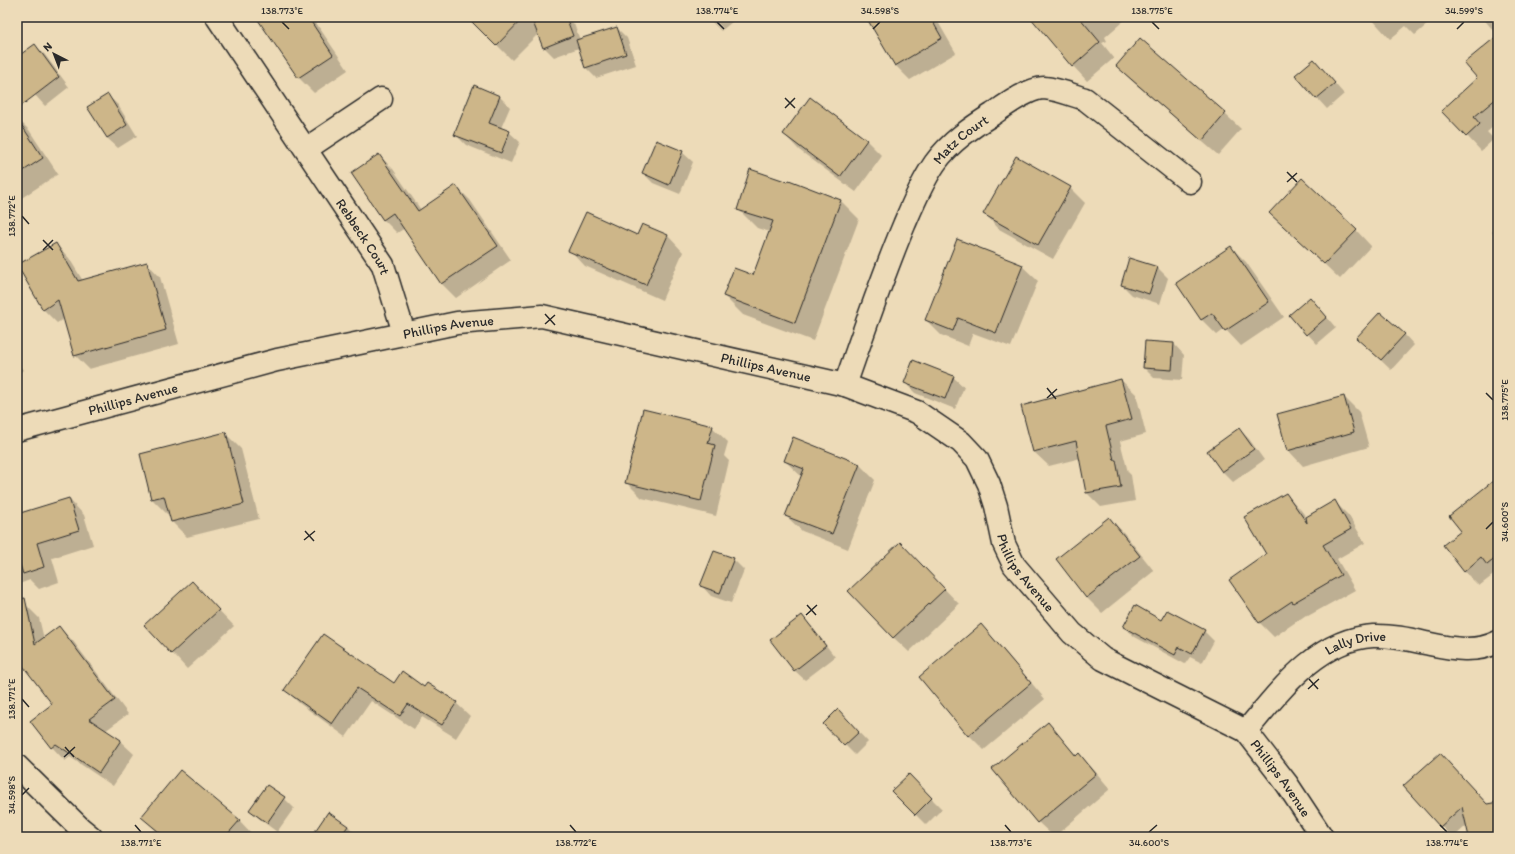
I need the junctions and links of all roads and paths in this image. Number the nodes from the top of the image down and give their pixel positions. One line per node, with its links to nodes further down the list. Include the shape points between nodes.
1 (217, 17): 3 (street, Rebbeck Court)
2 (381, 99): 3 (street)
3 (306, 148): 5 (street, Rebbeck Court, via 383,265)
4 (1190, 182): 6 (street, Matz Court, via 1085,99 1043,88 1011,102 972,127 935,163 920,189 889,262)
5 (404, 333): 6 (street, Phillips Avenue, via 457,323 542,316); 7 (street, Phillips Avenue, via 277,360)
6 (845, 385): 9 (street, Phillips Avenue, via 917,412 961,442 977,459 989,484 1004,544 1014,565 1072,633 1103,659)
7 (17, 430)
8 (1498, 642): 9 (street, Lally Drive, via 1473,649 1454,649 1399,638 1373,636 1351,640 1324,652 1304,667)
9 (1246, 731): 12 (street, Phillips Avenue, via 1287,784)
10 (17, 766): 11 (street)
11 (91, 837)
12 (1322, 837)

